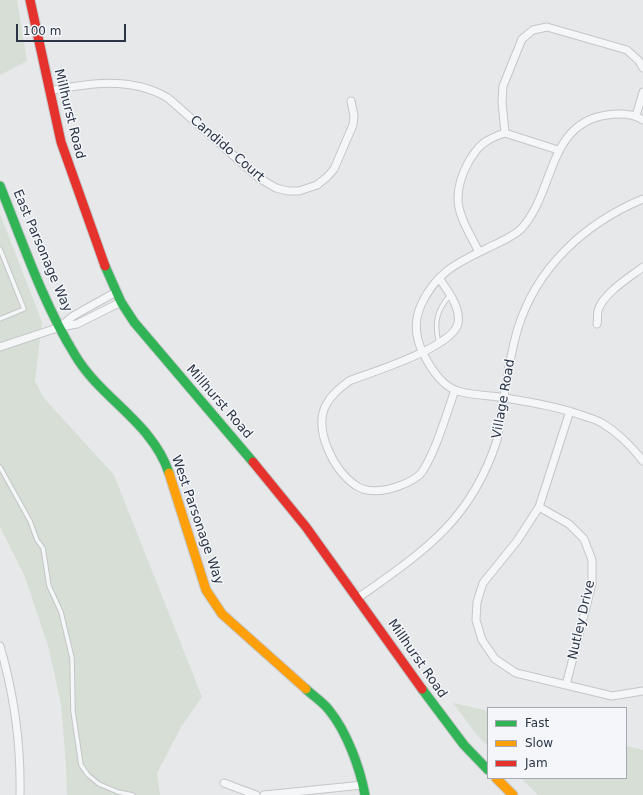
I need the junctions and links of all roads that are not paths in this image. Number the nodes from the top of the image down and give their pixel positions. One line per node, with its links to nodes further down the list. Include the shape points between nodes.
1 (30, 0): 3 (street, Millhurst Road)
2 (643, 68): 7 (street, via 627,50 547,28 533,30 522,39 503,86)
3 (49, 91): 5 (street, Candido Court, via 100,83 138,85 153,89 168,98 267,184 288,191 299,191 317,185 334,169 353,125); 15 (street, Millhurst Road, via 61,142)
4 (643, 92): 6 (street)
5 (351, 101)
6 (640, 118): 8 (street, via 620,113 598,116 570,134)
7 (505, 133): 8 (street); 12 (street, via 482,143 460,179 457,198 462,218)
8 (558, 150): 12 (street, via 532,216 519,231)
9 (0, 186): 20 (street, East Parsonage Way)
10 (643, 199): 25 (street, Village Road, via 608,215 579,236 540,280 518,328)
11 (0, 249): 18 (lane, via 24,309)
12 (479, 252): 14 (street, via 446,270)
13 (643, 267): 19 (street, via 622,282 604,300 598,311)
14 (439, 278): 16 (street); 23 (street, via 426,294 418,313 416,334)
15 (116, 292): 17 (street, Millhurst Road); 20 (street, via 73,316)
16 (450, 294): 21 (lane, via 441,305 437,316 436,332); 21 (street, via 457,310 458,322 453,334)
17 (121, 302): 20 (street, via 77,324); 31 (street, Millhurst Road, via 156,349 273,485)
18 (0, 319)
19 (597, 324)
20 (60, 327): 22 (street); 38 (street, West Parsonage Way, via 75,356 92,379 144,429 166,465 206,590 222,614 329,710 350,746)
21 (439, 344): 23 (street)
22 (0, 347)
23 (423, 352): 24 (street, via 435,374); 24 (street, via 349,381 337,390 325,406 322,426 324,441 342,472 356,486 375,491 391,489 421,473)
24 (455, 390): 25 (street)
25 (505, 398): 26 (street); 31 (street, Village Road, via 492,456 467,505 430,545)
26 (570, 411): 27 (street, via 602,423); 30 (street)
27 (640, 452): 28 (street)
28 (643, 461)
29 (0, 467): 40 (lane, via 43,548 49,586 61,612 72,658 73,711 81,765 99,784)
30 (539, 507): 33 (street, Nutley Drive, via 569,524 584,539 592,560 592,584); 33 (street, via 517,541 483,583 477,602 476,620 482,640 495,659 516,673)
31 (358, 598): 35 (street, Millhurst Road, via 448,724)
32 (0, 646): 39 (street, via 13,708 20,764)
33 (566, 685): 34 (street, via 612,696)
34 (643, 691)
35 (487, 769)
36 (497, 779): 44 (street)
37 (224, 783): 41 (street)
38 (363, 784): 42 (street); 43 (street, West Parsonage Way)
39 (20, 795)
40 (133, 795)
41 (256, 795)
42 (264, 795)
43 (365, 795)
44 (513, 795)

